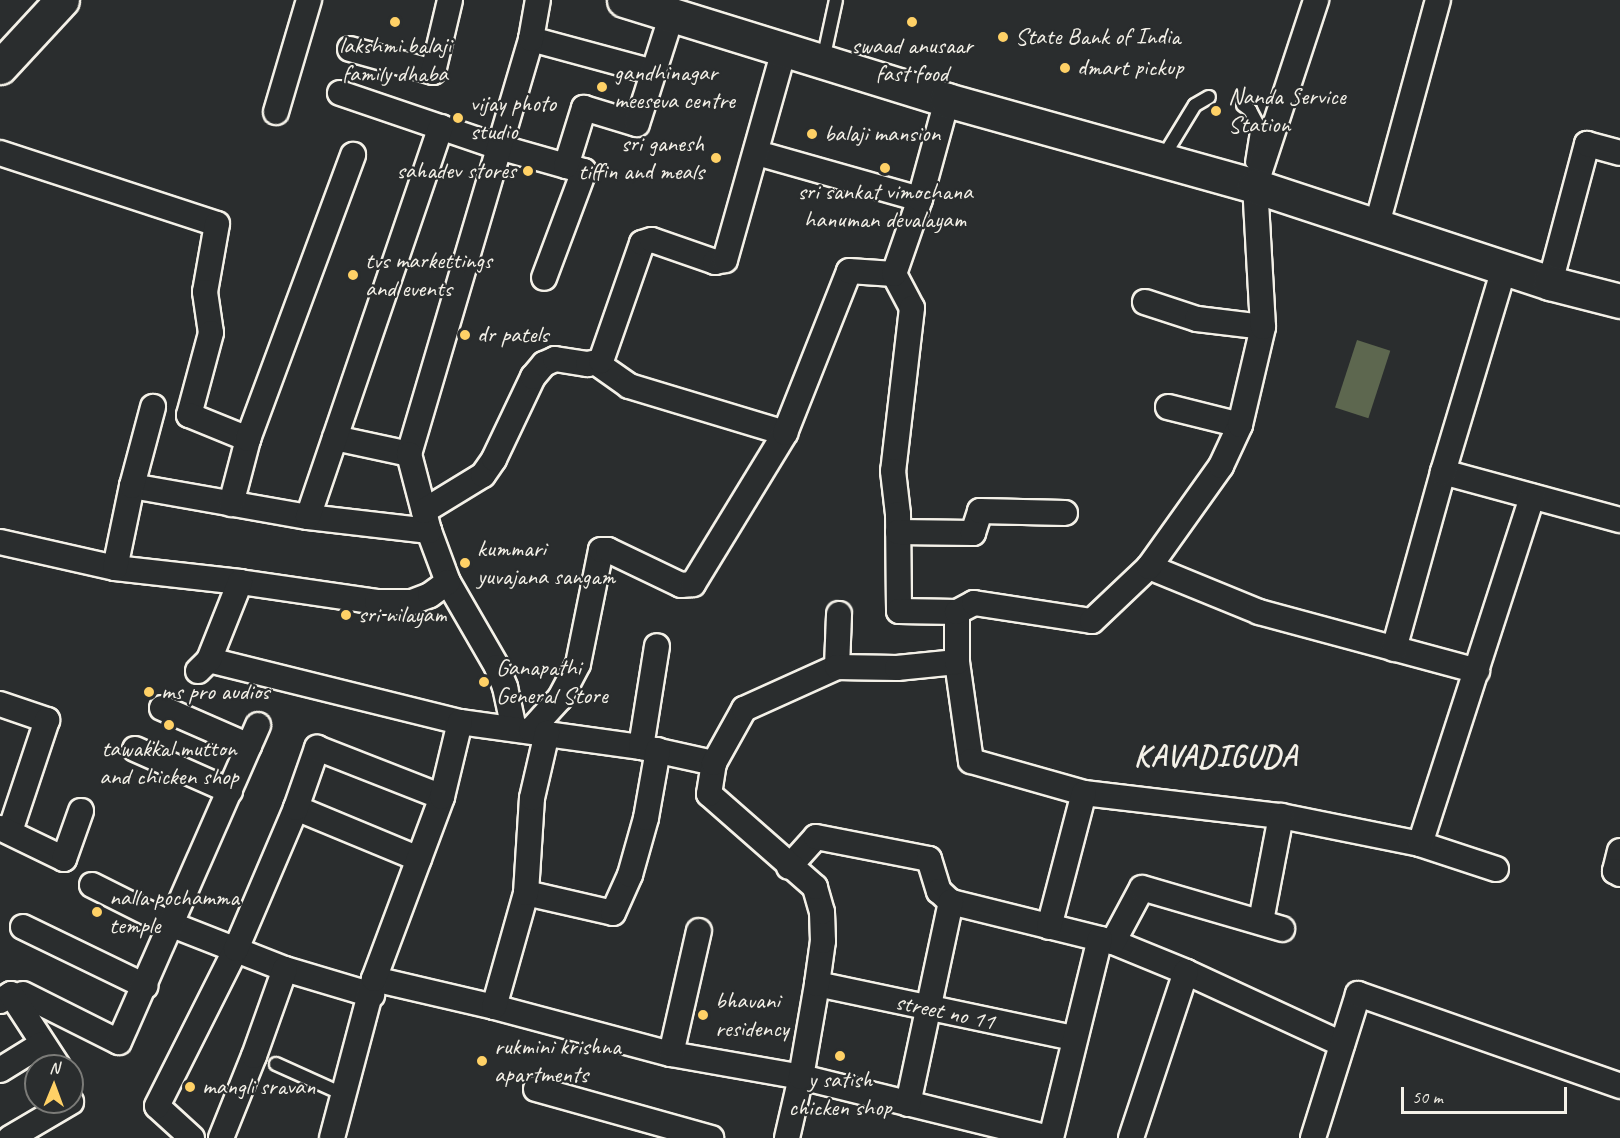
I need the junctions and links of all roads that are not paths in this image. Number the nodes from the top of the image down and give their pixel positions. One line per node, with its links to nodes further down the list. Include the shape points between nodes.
1 (39, 0): 12 (main road)
2 (62, 0): 16 (main road)
3 (309, 0): 22 (street)
4 (450, 0): 13 (street, via 433,72)
5 (538, 0): 11 (street)
6 (624, 0): 10 (main road)
7 (836, 0): 15 (lane)
8 (1316, 0): 31 (street)
9 (1438, 0): 33 (street)
10 (672, 14): 14 (main road); 17 (street)
11 (531, 39): 17 (street); 24 (street)
12 (0, 43)
13 (350, 49)
14 (784, 50): 15 (main road); 26 (street)
15 (823, 61): 20 (main road)
16 (0, 67)
17 (653, 72): 30 (street, via 637,124 584,108)
18 (340, 93): 23 (street)
19 (1209, 97): 29 (lane, via 1195,105)
20 (947, 100): 29 (main road); 32 (street)
21 (1243, 105): 31 (lane, via 1258,124)
22 (276, 112)
23 (441, 127): 24 (street); 46 (street)
24 (499, 147): 30 (street); 48 (street)
25 (0, 153): 47 (street, via 217,224 205,292 212,333 189,415)
26 (757, 153): 32 (street); 41 (street, via 725,261 715,262 652,240 642,243 606,352)
27 (1620, 153): 37 (street, via 1587,144)
28 (353, 155): 47 (street)
29 (1162, 160): 31 (main road)
30 (566, 166): 36 (street, via 584,171)
31 (1251, 185): 33 (main road); 40 (street)
32 (920, 199): 35 (street)
33 (1376, 228): 34 (main road)
34 (1504, 268): 37 (main road); 49 (street)
35 (894, 274): 45 (street, via 849,271); 57 (street, via 912,308 893,471)
36 (544, 278)
37 (1550, 283): 38 (main road)
38 (1620, 301)
39 (1145, 302): 40 (street, via 1197,319)
40 (1263, 327): 44 (street)
41 (598, 364): 45 (street, via 629,386); 56 (street, via 555,359 544,364 533,377 483,475)
42 (153, 407): 50 (street)
43 (1168, 407): 44 (street)
44 (1240, 425): 59 (street, via 1221,466)
45 (785, 433): 73 (street, via 693,584 681,585 601,550 578,664 560,698)
46 (335, 438): 48 (street); 54 (street)
47 (248, 439): 52 (street)
48 (409, 454): 56 (street)
49 (1443, 472): 51 (street); 66 (street)
50 (132, 486): 52 (street); 60 (street)
51 (1532, 497): 55 (street); 69 (street)
52 (231, 504): 54 (street)
53 (1065, 513): 57 (street, via 980,511 973,533)
54 (308, 517): 56 (street)
55 (1620, 520)
56 (427, 521): 62 (street)
57 (898, 532): 63 (street, via 899,610)
58 (0, 542): 60 (street)
59 (1149, 567): 63 (street, via 1092,621 974,603); 66 (street, via 1259,612)
60 (115, 568): 61 (street)
61 (240, 582): 62 (street, via 395,604 430,595); 72 (street, via 204,665)
62 (447, 582): 73 (street)
63 (957, 612): 67 (street)
64 (839, 614): 68 (street)
65 (657, 646): 75 (street)
66 (1394, 649): 69 (street)
67 (957, 662): 68 (street, via 897,668); 78 (street, via 971,761)
68 (837, 667): 76 (street, via 744,709)
69 (1477, 671): 84 (street)
70 (0, 704): 83 (street, via 47,720)
71 (162, 708): 77 (street, via 254,735)
72 (460, 722): 73 (street); 79 (street)
73 (531, 731): 75 (street); 91 (street, via 532,798)
74 (135, 749): 77 (street)
75 (649, 749): 76 (street); 91 (street, via 646,818 630,875 613,913)
76 (714, 763): 87 (street, via 709,794)
77 (230, 791): 93 (street)
78 (1084, 793): 82 (street); 95 (street)
79 (442, 797): 80 (street, via 317,748); 86 (street)
80 (296, 808): 86 (street); 98 (street)
81 (81, 811): 83 (street, via 64,859)
82 (1281, 816): 84 (street); 97 (street, via 1271,925 1142,888)
83 (5, 830)
84 (1420, 844): 88 (street)
85 (1620, 851): 89 (street, via 1614,871)
86 (419, 859): 103 (street)
87 (789, 867): 92 (street, via 816,837 929,859 939,891); 101 (street, via 814,887 822,912 823,941)
88 (1496, 869)
89 (1620, 874)
90 (92, 885): 93 (street)
91 (526, 893): 105 (street)
92 (951, 902): 95 (street); 106 (street)
93 (170, 924): 98 (street); 102 (street)
94 (23, 927): 102 (street)
95 (1049, 927): 97 (street)
96 (699, 931): 111 (street)
97 (1107, 940): 100 (street); 107 (street)
98 (236, 949): 99 (street); 121 (street, via 157,1106)
99 (285, 969): 103 (street); 122 (street)
100 (1186, 972): 109 (street); 127 (street)
101 (817, 984): 106 (street, street no 11); 114 (street)
102 (145, 986): 104 (street, via 119,1042)
103 (373, 987): 105 (street); 117 (street)
104 (11, 998): 108 (street, via 11,994)
105 (494, 1007): 111 (street)
106 (930, 1009): 107 (street, street no 11); 118 (street)
107 (1074, 1038): 126 (street)
108 (42, 1044): 110 (street); 113 (street)
109 (1342, 1044): 115 (street, via 1358,994); 128 (street)
110 (49, 1054)
111 (671, 1054): 114 (street)
112 (276, 1064): 117 (lane)
113 (0, 1070)
114 (801, 1077): 118 (street); 125 (street)
115 (1620, 1086)
116 (536, 1089): 124 (street)
117 (345, 1095): 123 (street)
118 (909, 1104): 126 (street)
119 (51, 1114): 120 (street)
120 (10, 1138)
121 (192, 1138)
122 (221, 1138)
123 (332, 1138)
124 (711, 1138)
125 (787, 1138)
126 (1050, 1138)
127 (1131, 1138)
128 (1313, 1138)

